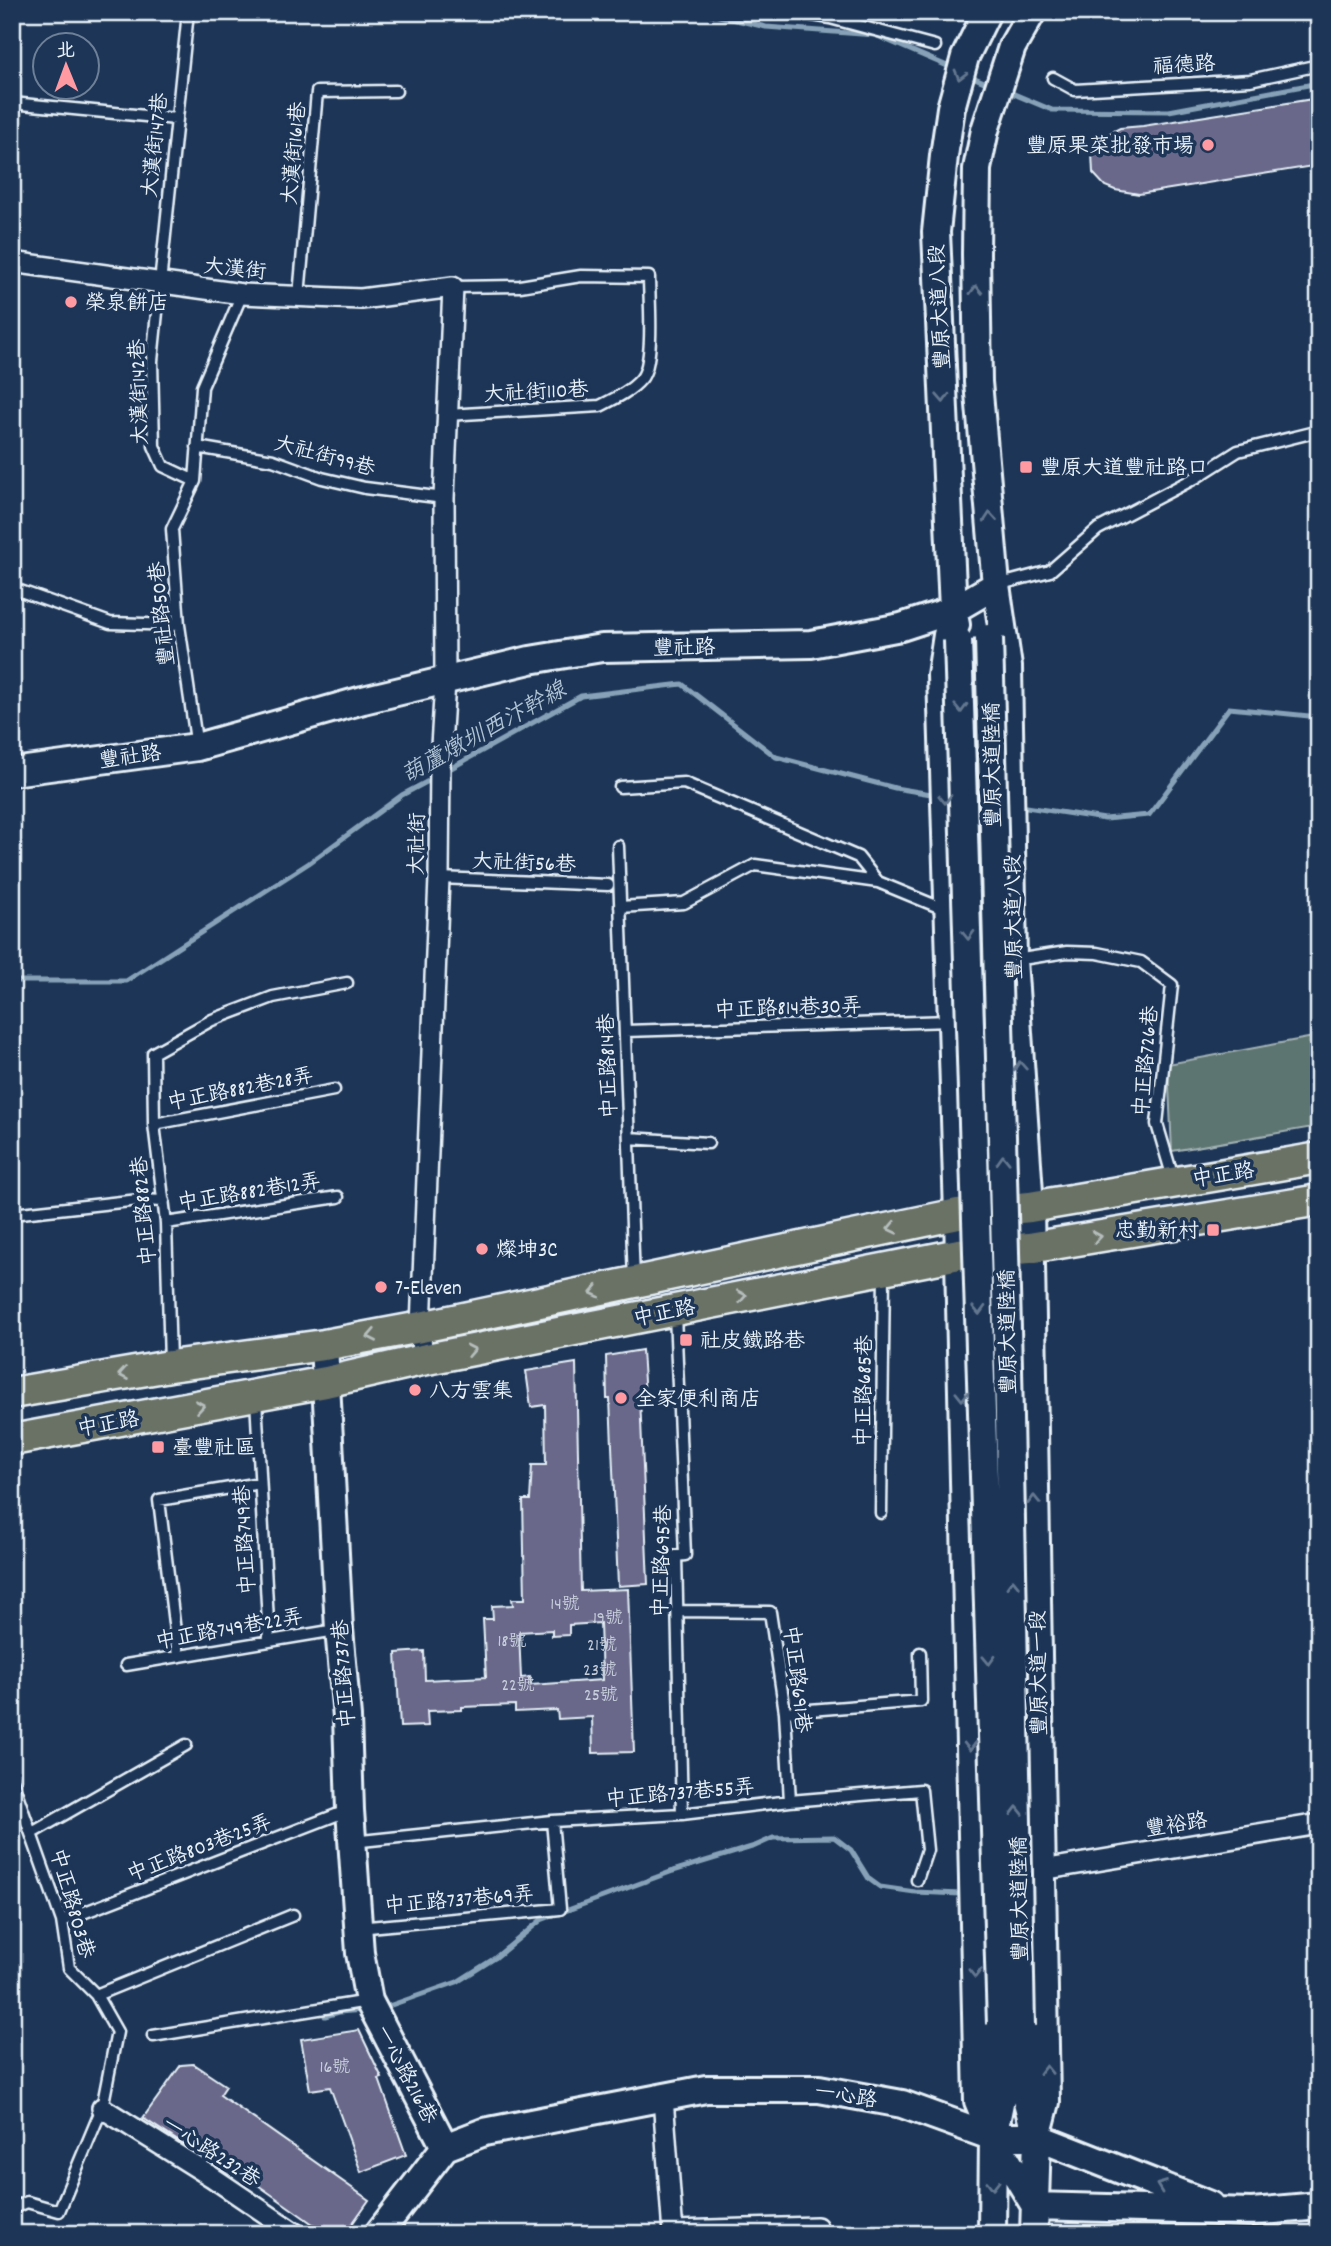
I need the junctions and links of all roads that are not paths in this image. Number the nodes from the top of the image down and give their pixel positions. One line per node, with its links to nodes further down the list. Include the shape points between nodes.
1 (188, 12): 10 (lane, 大漢街147巷)
2 (795, 12): 5 (lane)
3 (987, 12): 23 (street, 豐原大道八段, one-way to 23, via 965,57 951,108 936,232)
4 (1032, 12): 21 (street, 豐原大道八段, one-way to 4, via 978,382 977,169 1012,47)
5 (936, 46)
6 (1319, 65): 7 (lane, 福德路, via 1251,80 1075,90)
7 (1053, 78)
8 (396, 90): 15 (lane, 大漢街161巷, via 317,92)
9 (12, 103): 10 (lane)
10 (176, 119): 12 (lane, 大漢街147巷)
11 (12, 262): 12 (street, 大漢街)
12 (159, 282): 14 (street, 大漢街); 19 (lane, 大漢街142巷, via 152,361 155,446 163,466)
13 (453, 287): 15 (street, 大漢街, via 362,299); 16 (street, 大社街); 16 (lane, 大社街110巷, via 520,286 581,275 649,277 649,359 643,378 600,406)
14 (242, 294): 15 (street, 大漢街); 18 (lane, via 202,387)
15 (299, 296)
16 (447, 415): 20 (street, 大社街)
17 (1319, 431): 21 (lane, 豐社路, via 1238,451 1098,529 1050,571)
18 (197, 447): 19 (lane); 20 (lane, 大社街99巷, via 273,460 365,488)
19 (195, 481): 24 (lane, 豐社路50巷, via 172,529)
20 (444, 498): 27 (street, 大社街)
21 (996, 585): 23 (street, 豐社路); 25 (street, 豐原大道八段); 37 (street, 豐原大道八段, via 1008,667)
22 (12, 588): 24 (lane, via 110,623)
23 (953, 610): 26 (street, 豐原大道八段); 27 (street, 豐社路, via 901,627 811,644 602,648); 36 (street, 豐原大道八段, one-way to 36, via 941,675)
24 (179, 625): 28 (lane, 豐社路50巷)
25 (989, 638): 92 (street, 豐原大道陸橋, one-way to 25, bridge, via 1009,1380)
26 (958, 640): 92 (street, 豐原大道陸橋, one-way to 92, bridge)
27 (444, 682): 28 (street, 豐社路); 32 (street, 大社街)
28 (197, 747): 29 (street, 豐社路)
29 (12, 772)
30 (620, 787): 33 (lane, via 684,783 858,857)
31 (618, 846): 35 (lane, 中正路814巷)
32 (439, 878): 34 (lane, 大社街56巷); 59 (street, 大社街)
33 (878, 882): 35 (lane, via 755,865 684,903); 36 (lane)
34 (608, 885)
35 (620, 907): 40 (lane, 中正路814巷)
36 (948, 911): 39 (street, 豐原大道八段, via 962,967)
37 (1000, 962): 46 (lane, 中正路726巷, via 1067,952 1097,953 1141,962 1172,985 1157,1124); 50 (street, 豐原大道八段, one-way to 37)
38 (347, 983): 42 (lane, 中正路882巷, via 273,997 212,1020 152,1053)
39 (952, 1021): 40 (lane, 中正路814巷30弄); 52 (street, 豐原大道八段)
40 (625, 1031): 43 (lane, 中正路814巷)
41 (334, 1090): 42 (lane, 中正路882巷28弄)
42 (154, 1124): 49 (lane, 中正路882巷)
43 (629, 1138): 44 (lane); 57 (lane, 中正路814巷)
44 (708, 1143)
45 (1319, 1158): 46 (main road, 中正路)
46 (1174, 1182): 50 (main road, 中正路)
47 (338, 1197): 53 (lane, 中正路882巷12弄)
48 (1319, 1200): 54 (main road, 中正路, one-way to 48)
49 (164, 1201): 51 (lane); 53 (lane, 中正路882巷)
50 (1030, 1207): 52 (main road, 中正路); 54 (street, 豐原大道一段)
51 (12, 1214)
52 (958, 1214): 55 (street); 57 (main road, 中正路, one-way to 57)
53 (166, 1223): 62 (lane, 中正路882巷)
54 (1029, 1248): 55 (main road, 中正路); 85 (street, 豐原大道一段, one-way to 54)
55 (959, 1254): 56 (main road, 中正路); 96 (street, one-way to 96, via 978,2101)
56 (884, 1269): 58 (main road, 中正路, one-way to 56); 68 (lane, 中正路685巷)
57 (634, 1284): 59 (main road, 中正路, one-way to 59)
58 (675, 1309): 61 (main road, 中正路, one-way to 58); 69 (lane, 中正路695巷, via 685,1555 677,1556)
59 (421, 1327): 60 (main road, 中正路, one-way to 60); 61 (street, 大社街)
60 (324, 1345): 62 (main road, 中正路); 63 (street, 中正路737巷)
61 (422, 1360): 63 (main road, 中正路)
62 (170, 1366): 64 (main road, 中正路, one-way to 64)
63 (326, 1382): 65 (main road, 中正路); 70 (street, 中正路737巷)
64 (12, 1392)
65 (256, 1395): 66 (main road, 中正路, one-way to 65); 67 (lane, 中正路749巷)
66 (12, 1440)
67 (260, 1483): 71 (lane, 中正路749巷); 73 (lane, via 159,1500)
68 (881, 1513)
69 (677, 1611): 75 (lane, 中正路691巷, via 770,1612); 80 (lane, 中正路695巷)
70 (339, 1629): 71 (lane, 中正路749巷22弄); 79 (street, 中正路737巷)
71 (269, 1641): 73 (lane, 中正路749巷22弄)
72 (920, 1653): 75 (lane, via 921,1702)
73 (178, 1656): 74 (lane, 中正路749巷22弄)
74 (126, 1665)
75 (785, 1712): 78 (lane, 中正路691巷)
76 (186, 1745): 83 (lane)
77 (12, 1780): 83 (lane, 中正路803巷)
78 (790, 1801): 80 (lane, 中正路737巷55弄); 86 (lane, 中正路737巷55弄, via 921,1790 927,1850)
79 (350, 1810): 84 (street, 中正路737巷); 88 (lane, 中正路803巷25弄)
80 (682, 1814): 81 (lane, 中正路737巷55弄)
81 (552, 1821): 84 (lane, 中正路737巷55弄); 89 (lane, 中正路737巷69弄, via 560,1909)
82 (1319, 1824): 85 (street, 豐裕路)
83 (32, 1833): 88 (lane, 中正路803巷)
84 (352, 1842): 89 (street, 中正路737巷)
85 (1042, 1870): 97 (street, 豐原大道一段, one-way to 85, via 1046,2102)
86 (917, 1881)
87 (293, 1915): 90 (lane)
88 (62, 1921): 90 (lane, 中正路803巷, via 69,1968)
89 (358, 1928): 91 (street, 中正路737巷)
90 (96, 1994): 95 (lane, 中正路803巷, via 117,2032)
91 (369, 2001): 93 (lane); 98 (street, 一心路216巷)
92 (1011, 2025): 96 (street); 97 (street, 豐原大道一段)
93 (153, 2036)
94 (663, 2098): 96 (street, 一心路, via 706,2089 819,2089 902,2104); 98 (street, 一心路, via 484,2132); 104 (street)
95 (102, 2108): 101 (lane, 中正路803巷, via 59,2211 27,2202); 105 (street, 一心路232巷)
96 (993, 2137): 97 (street, 一心路); 99 (street); 107 (street, one-way to 107)
97 (1037, 2137): 99 (street, 豐原大道一段); 102 (street, one-way to 97)
98 (445, 2147): 106 (street)
99 (1035, 2206): 102 (street); 108 (street, 豐原大道一段)
100 (1319, 2206): 102 (street)
101 (12, 2209)
102 (1225, 2211)
103 (817, 2227): 104 (street)
104 (673, 2232)
105 (296, 2234)
106 (378, 2234)
107 (992, 2234)
108 (1034, 2234)

